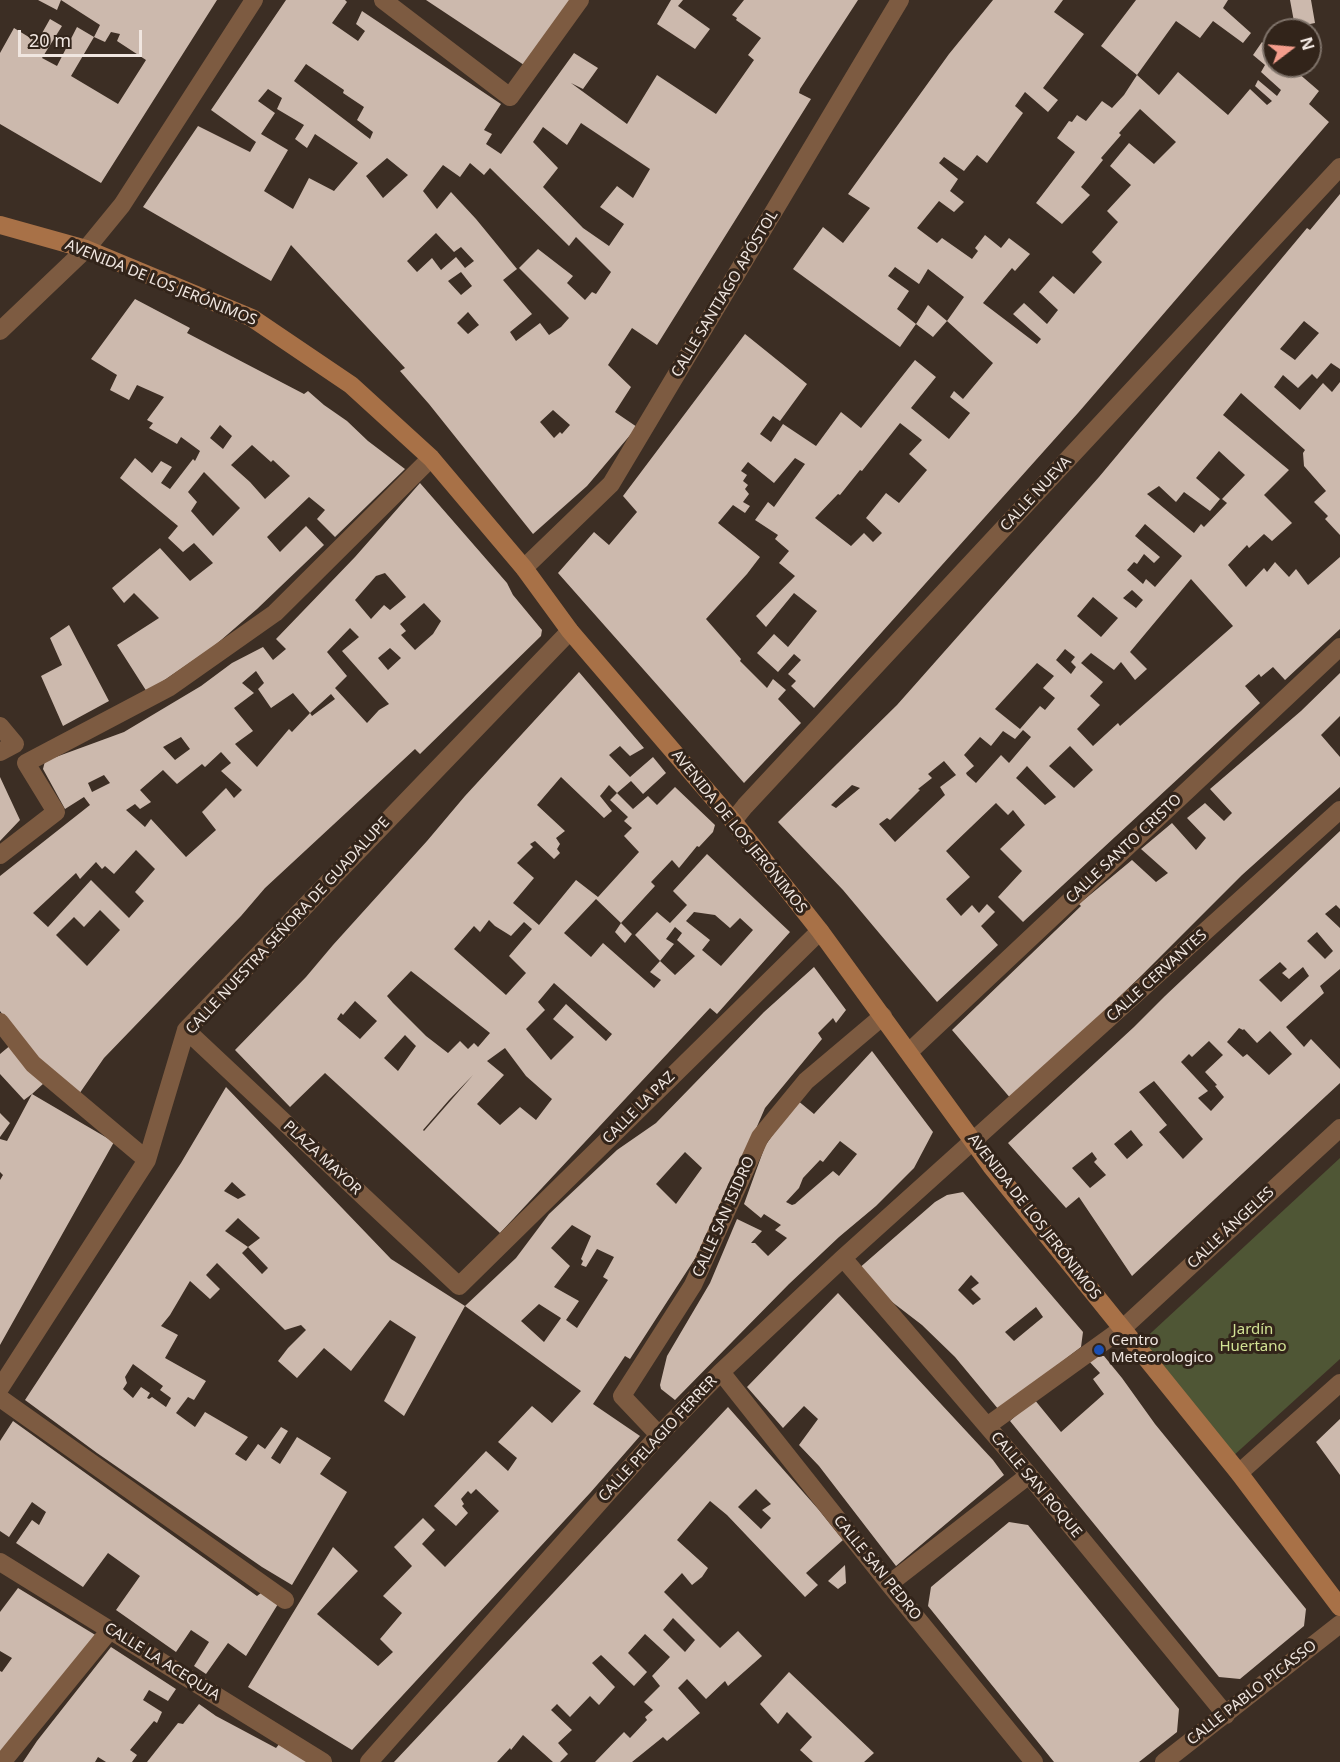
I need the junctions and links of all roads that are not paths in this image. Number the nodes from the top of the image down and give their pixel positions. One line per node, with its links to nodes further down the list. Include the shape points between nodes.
1 (254, 0): 7 (street, via 122,205)
2 (382, 0): 3 (street, via 510,97)
3 (580, 0)
4 (900, 0): 10 (street, CALLE SANTIAGO APÓSTOL, via 611,484)
5 (1340, 167): 17 (street, CALLE NUEVA)
6 (0, 225): 7 (main road, AVENIDA DE LOS JERÓNIMOS)
7 (86, 249): 8 (street); 9 (main road, AVENIDA DE LOS JERÓNIMOS, via 252,318 351,385)
8 (0, 331)
9 (430, 458): 10 (main road, AVENIDA DE LOS JERÓNIMOS); 15 (street, via 276,613 170,687)
10 (524, 568): 11 (main road, AVENIDA DE LOS JERÓNIMOS)
11 (570, 631): 17 (main road, AVENIDA DE LOS JERÓNIMOS); 22 (street, CALLE NUESTRA SEÑORA DE GUADALUPE)
12 (1340, 647): 23 (street, CALLE SANTO CRISTO)
13 (0, 726): 14 (street)
14 (8, 748): 15 (street)
15 (26, 763): 18 (street, via 56,812)
16 (1340, 810): 25 (street, CALLE CERVANTES)
17 (733, 821): 19 (main road, AVENIDA DE LOS JERÓNIMOS)
18 (0, 855)
19 (820, 931): 20 (main road, AVENIDA DE LOS JERÓNIMOS); 28 (street, CALLE LA PAZ)
20 (883, 1016): 23 (main road, AVENIDA DE LOS JERÓNIMOS); 35 (street, CALLE SAN ISIDRO, via 806,1081 760,1137 693,1285 622,1396)
21 (0, 1022): 26 (street, via 33,1064)
22 (186, 1030): 26 (street, CALLE NUESTRA SEÑORA DE GUADALUPE); 28 (street, PLAZA MAYOR)
23 (909, 1052): 25 (main road, AVENIDA DE LOS JERÓNIMOS)
24 (1340, 1128): 29 (street, CALLE ÁNGELES)
25 (973, 1141): 27 (street, CALLE PELAGIO FERRER); 29 (main road, AVENIDA DE LOS JERÓNIMOS)
26 (147, 1160): 31 (street, CALLE NUESTRA SEÑORA DE GUADALUPE)
27 (843, 1258): 30 (street, CALLE PELAGIO FERRER); 34 (street, CALLE SAN ROQUE)
28 (459, 1286)
29 (1122, 1328): 34 (street, CALLE ÁNGELES); 36 (main road, AVENIDA DE LOS JERÓNIMOS)
30 (722, 1372): 35 (street, CALLE PELAGIO FERRER); 39 (street, CALLE SAN PEDRO)
31 (3, 1374)
32 (1340, 1383): 36 (street)
33 (0, 1398): 40 (street)
34 (987, 1426): 37 (street, CALLE SAN ROQUE)
35 (659, 1435): 47 (street, CALLE PELAGIO FERRER)
36 (1239, 1473): 41 (main road, AVENIDA DE LOS JERÓNIMOS)
37 (1029, 1475): 39 (street); 44 (street, CALLE SAN ROQUE)
38 (0, 1562): 43 (street, CALLE LA ACEQUIA)
39 (889, 1584): 48 (street, CALLE SAN PEDRO)
40 (285, 1600)
41 (1340, 1607)
42 (1340, 1624): 44 (street, CALLE PABLO PICASSO)
43 (110, 1630): 45 (street); 46 (street, CALLE LA ACEQUIA)
44 (1226, 1715): 49 (street, CALLE PABLO PICASSO)
45 (5, 1761)
46 (323, 1762)
47 (369, 1762)
48 (1034, 1762)
49 (1164, 1762)

